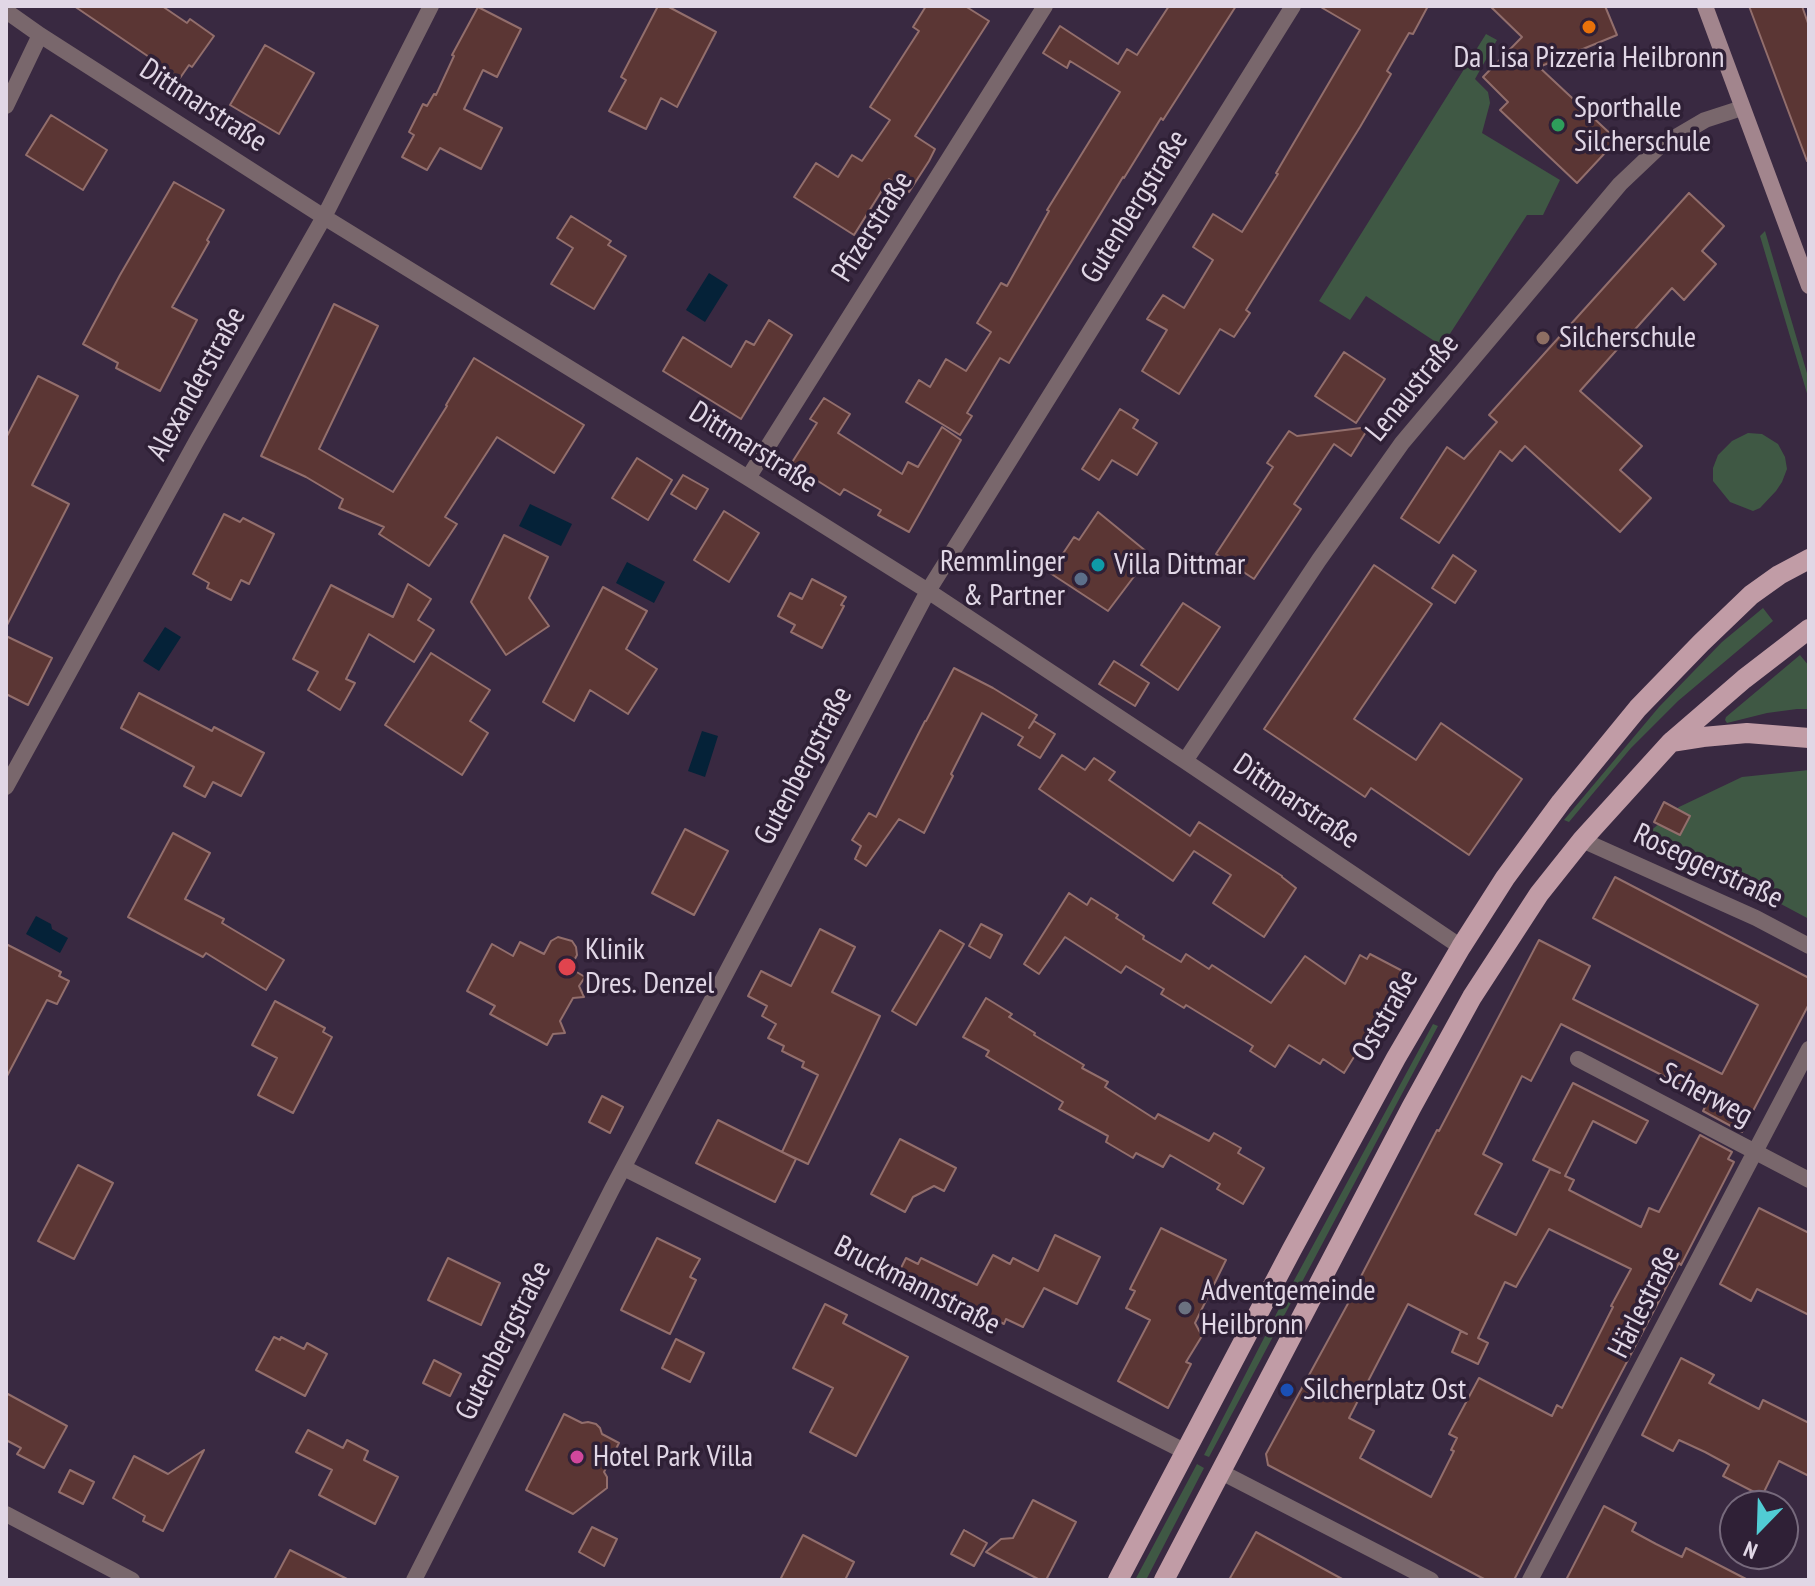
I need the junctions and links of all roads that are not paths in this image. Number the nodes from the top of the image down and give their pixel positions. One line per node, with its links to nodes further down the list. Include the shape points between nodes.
1 (431, 6): 9 (street, Alexanderstraße)
2 (1045, 6): 11 (street, Pfizerstraße)
3 (1293, 6): 13 (street, Gutenbergstraße)
4 (1705, 6): 8 (street)
5 (6, 11): 6 (street, Dittmarstraße)
6 (40, 35): 7 (street); 9 (street, Dittmarstraße)
7 (6, 106)
8 (1742, 108): 10 (street); 17 (street, Lenaustraße, via 1705,120 1659,147 1620,184 1402,443)
9 (324, 217): 11 (street, Dittmarstraße); 18 (street, Alexanderstraße)
10 (1809, 286)
11 (748, 478): 13 (street, Dittmarstraße)
12 (1809, 559): 21 (main road, Oststraße, via 1751,595 1638,708 1561,802)
13 (928, 591): 17 (street, Dittmarstraße); 25 (street, Gutenbergstraße)
14 (1809, 629): 16 (main road)
15 (1809, 738): 16 (main road, via 1747,733)
16 (1671, 742): 19 (main road)
17 (1185, 761): 21 (street, Dittmarstraße)
18 (6, 787)
19 (1582, 840): 20 (street, Roseggerstraße); 28 (main road, via 1539,894 1472,997)
20 (1809, 946)
21 (1461, 947): 27 (main road, Oststraße)
22 (1809, 1049): 24 (street, Härlestraße)
23 (1578, 1059): 24 (street, Scherweg)
24 (1754, 1152): 26 (street, Scherweg); 35 (street, Härlestraße)
25 (624, 1168): 27 (street, Bruckmannstraße); 31 (street, Gutenbergstraße)
26 (1809, 1180)
27 (1186, 1452): 32 (main road, Oststraße)
28 (1221, 1472): 33 (main road); 34 (street)
29 (6, 1514): 30 (street)
30 (132, 1580)
31 (414, 1580)
32 (1118, 1580)
33 (1164, 1580)
34 (1431, 1580)
35 (1530, 1580)

